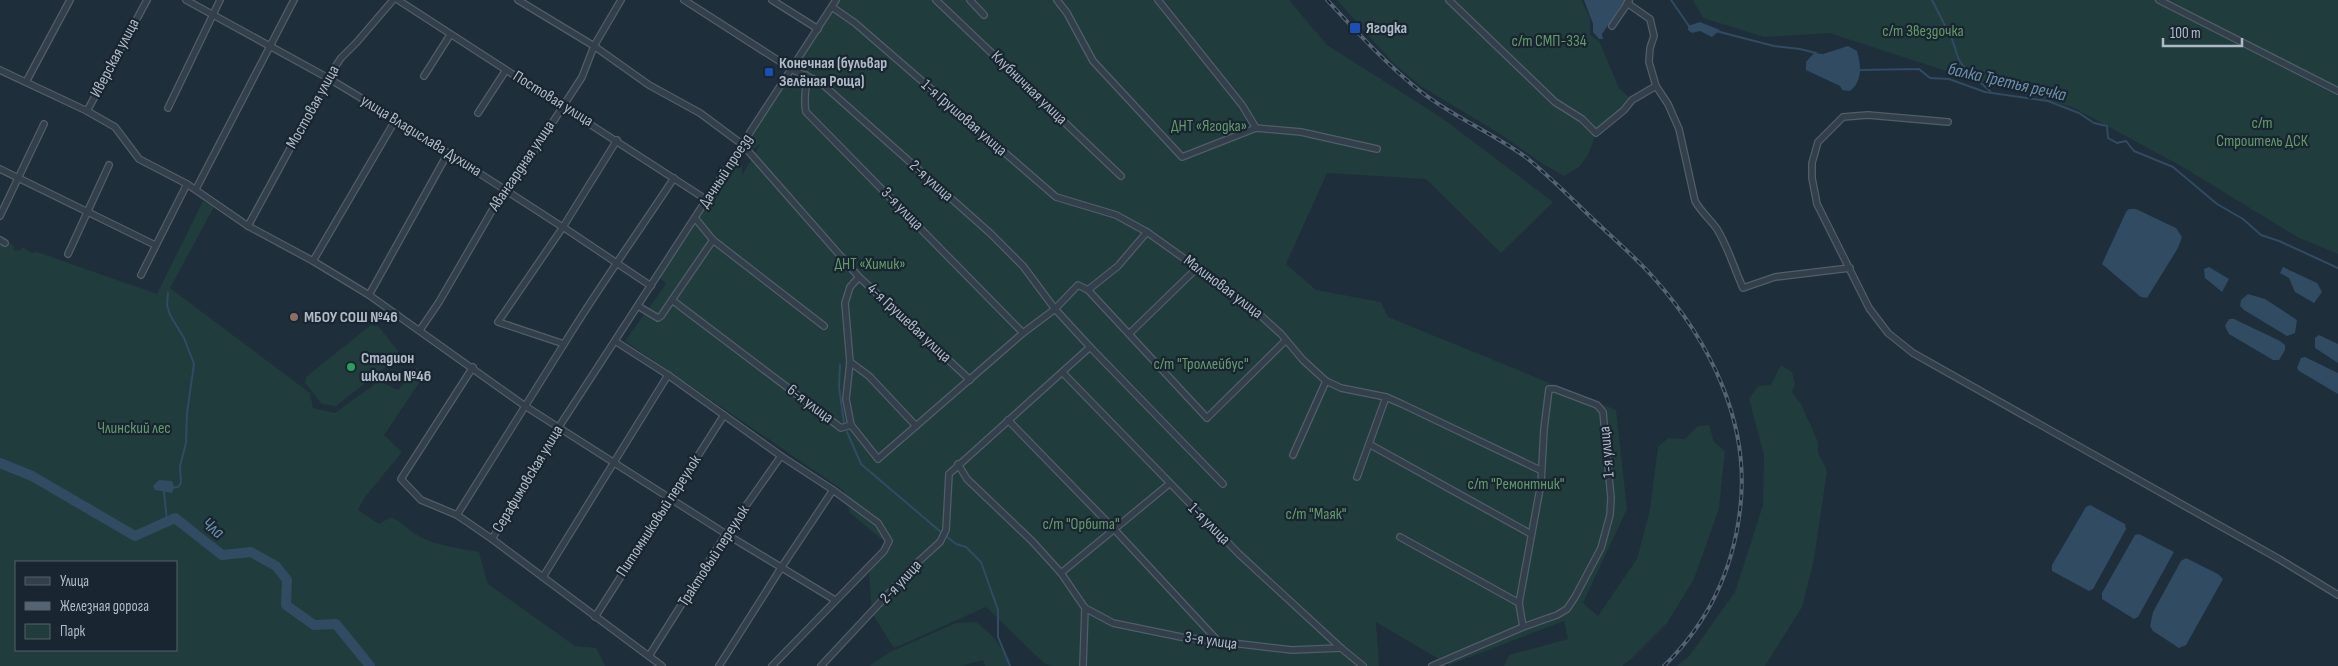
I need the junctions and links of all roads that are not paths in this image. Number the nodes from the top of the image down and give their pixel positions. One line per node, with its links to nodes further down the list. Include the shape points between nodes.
1 (70, 0): 34 (street)
2 (147, 0): 39 (street, Иверская улица)
3 (186, 0): 21 (street, улица Владислава Духина)
4 (220, 0): 21 (street)
5 (294, 0): 27 (street)
6 (393, 0): 33 (street, Мостовая улица, via 341,58)
7 (398, 0): 25 (street, Постовая улица)
8 (518, 0): 26 (street, 4-я Грушевая улица)
9 (621, 0): 26 (street, Авангардная улица)
10 (772, 0): 24 (street)
11 (836, 0): 20 (street, Дачный проезд)
12 (936, 0): 51 (street, Клубничная улица)
13 (970, 0): 22 (street)
14 (1057, 0): 44 (street, via 1093,61 1182,157)
15 (1158, 0): 44 (street, via 1242,105)
16 (1449, 0): 35 (street, via 1554,102 1582,119 1596,133 1632,100)
17 (2159, 0): 36 (street)
18 (687, 1): 30 (street, 2-я улица)
19 (1629, 2): 23 (street); 35 (street, via 1650,20 1654,36 1649,62)
20 (832, 6): 24 (street, Дачный проезд); 59 (street, 1-я Грушовая улица, via 1056,197)
21 (212, 15): 27 (street, улица Владислава Духина); 38 (street)
22 (984, 15)
23 (1612, 26)
24 (818, 29): 30 (street, Дачный проезд)
25 (450, 35): 29 (street, Постовая улица); 31 (street)
26 (594, 46): 37 (street, Авангардная улица, via 582,77); 46 (street, 4-я Грушевая улица, via 649,85 700,113)
27 (270, 47): 33 (street, улица Владислава Духина); 55 (street)
28 (0, 70): 34 (street)
29 (506, 70): 37 (street, Постовая улица); 40 (street)
30 (793, 70): 32 (street, 2-я улица); 46 (street, Дачный проезд)
31 (424, 76)
32 (806, 76): 79 (street, 2-я улица, via 820,82 990,233 1023,266); 82 (street, 3-я улица, via 806,112)
33 (328, 78): 41 (street, улица Владислава Духина); 62 (street, Мостовая улица)
34 (26, 82): 39 (street)
35 (1656, 86): 71 (street, via 1679,129 1695,200 1730,253 1743,288 1775,277)
36 (2338, 91)
37 (563, 106): 45 (street, Постовая улица); 56 (street, Авангардная улица, via 518,176)
38 (168, 108)
39 (87, 112): 54 (street, Иверская улица, via 115,127 139,159)
40 (478, 113)
41 (396, 119): 48 (street, улица Владислава Духина); 68 (street)
42 (1948, 122): 71 (street, via 1868,115 1843,117 1818,142 1812,163 1814,193)
43 (44, 124): 52 (street)
44 (1256, 128): 47 (street, via 1301,132)
45 (617, 140): 53 (street, Постовая улица); 63 (street)
46 (743, 145): 57 (street, Дачный проезд); 73 (street, 4-я Грушевая улица)
47 (1377, 149)
48 (448, 153): 56 (street, улица Владислава Духина); 76 (street)
49 (110, 165): 58 (street)
50 (0, 169): 52 (street)
51 (1122, 176)
52 (18, 178): 58 (street); 60 (street)
53 (674, 178): 57 (street, Постовая улица); 69 (street)
54 (187, 184): 55 (street, Иверская улица); 66 (street)
55 (196, 189): 62 (street, Иверская улица)
56 (504, 190): 63 (street, улица Владислава Духина); 81 (street, Авангардная улица)
57 (707, 200): 61 (street, Дачный проезд)
58 (87, 211): 66 (street); 67 (street)
59 (1106, 212): 64 (street, Малиновая улица)
60 (0, 216)
61 (695, 218): 65 (street); 74 (street, Дачный проезд)
62 (248, 226): 68 (street, Иверская улица)
63 (563, 228): 69 (street, улица Владислава Духина); 86 (street, via 498,322)
64 (1147, 232): 70 (street, Малиновая улица); 75 (street, via 1118,266)
65 (713, 240): 77 (street); 80 (street)
66 (155, 245): 72 (street)
67 (68, 254)
68 (313, 261): 76 (street, Иверская улица)
69 (616, 262): 74 (street, улица Владислава Духина); 86 (street)
70 (1198, 267): 83 (street); 84 (street, Малиновая улица, via 1248,304)
71 (1850, 268): 121 (street, via 1869,308 1888,333 1913,353)
72 (141, 275)
73 (859, 277): 88 (street, 6-я улица, via 850,287 845,303); 92 (street, 4-я Грушевая улица)
74 (651, 286): 78 (street, Дачный проезд)
75 (1088, 290): 79 (street, via 1078,285); 83 (street)
76 (369, 294): 81 (street, Иверская улица)
77 (672, 300): 78 (street, via 658,318); 98 (street, 6-я улица, via 842,428)
78 (638, 306): 85 (street, Дачный проезд)
79 (1055, 309): 82 (street); 87 (street, 2-я улица)
80 (824, 326)
81 (420, 330): 89 (street, Иверская улица)
82 (1023, 333): 92 (street)
83 (1129, 334): 84 (street, via 1206,418)
84 (1286, 340): 93 (street, Малиновая улица)
85 (615, 341): 91 (street); 100 (street, Серафимовская улица)
86 (564, 344): 95 (street)
87 (1090, 347): 90 (street, 2-я улица); 109 (street, 2-я улица)
88 (850, 362): 98 (street, 6-я улица, via 846,399); 99 (street)
89 (473, 367): 95 (street, Иверская улица); 112 (street, via 401,479 422,500)
90 (1063, 373): 97 (street, 2-я улица); 108 (street, 1-я улица)
91 (668, 375): 96 (street); 104 (street)
92 (970, 380): 99 (street)
93 (1326, 381): 94 (street, Малиновая улица, via 1341,388); 102 (street)
94 (1386, 398): 101 (street); 106 (street, Малиновая улица)
95 (525, 406): 100 (street, Иверская улица); 112 (street)
96 (724, 415): 103 (street); 111 (street, Питомниковый переулок)
97 (1008, 420): 105 (street, 2-я улица); 113 (street)
98 (851, 426): 99 (street, via 878,459)
99 (916, 426)
100 (559, 427): 104 (street, Иверская улица); 117 (street, Серафимовская улица)
101 (1370, 444): 107 (street); 115 (street)
102 (1293, 455)
103 (781, 456): 110 (street); 114 (street, Трактовый переулок)
104 (614, 463): 111 (street, Иверская улица); 120 (street)
105 (958, 464): 119 (street, 3-я улица, via 967,479); 133 (street, 2-я улица, via 947,482 946,530 940,542)
106 (1540, 470): 115 (street, 1-я улица, via 1541,483); 126 (street, 1-я улица, via 1549,389 1597,405 1603,412 1611,498 1601,548 1567,609)
107 (1358, 477)
108 (1169, 484): 113 (street); 128 (street, 1-я улица, via 1238,554)
109 (1223, 484)
110 (833, 490): 118 (street); 122 (street, via 878,523 889,541 884,551)
111 (670, 499): 114 (street, Иверская улица); 125 (street, Питомниковый переулок)
112 (458, 515): 117 (street)
113 (1114, 528): 119 (street); 127 (street)
114 (726, 534): 118 (street, Иверская улица); 129 (street, Трактовый переулок)
115 (1531, 534): 123 (street, 1-я улица)
116 (1400, 537): 123 (street)
117 (492, 539): 120 (street, Серафимовская улица)
118 (781, 568): 122 (street, Иверская улица); 131 (street)
119 (1061, 573): 124 (street, 3-я улица)
120 (544, 578): 125 (street, Серафимовская улица)
121 (2338, 595)
122 (835, 600): 132 (street)
123 (1519, 603): 126 (street, 1-я улица)
124 (1085, 608): 127 (street, 3-я улица, via 1113,623 1181,637); 134 (street)
125 (595, 617): 129 (street, Серафимовская улица)
126 (1523, 627): 136 (street, 1-я улица)
127 (1217, 640): 128 (street, 3-я улица, via 1292,650)
128 (1341, 648): 135 (street, 1-я улица)
129 (649, 656): 130 (street, Серафимовская улица)
130 (662, 666)
131 (719, 666)
132 (772, 666)
133 (821, 666)
134 (1083, 666)
135 (1364, 666)
136 (1432, 666)

